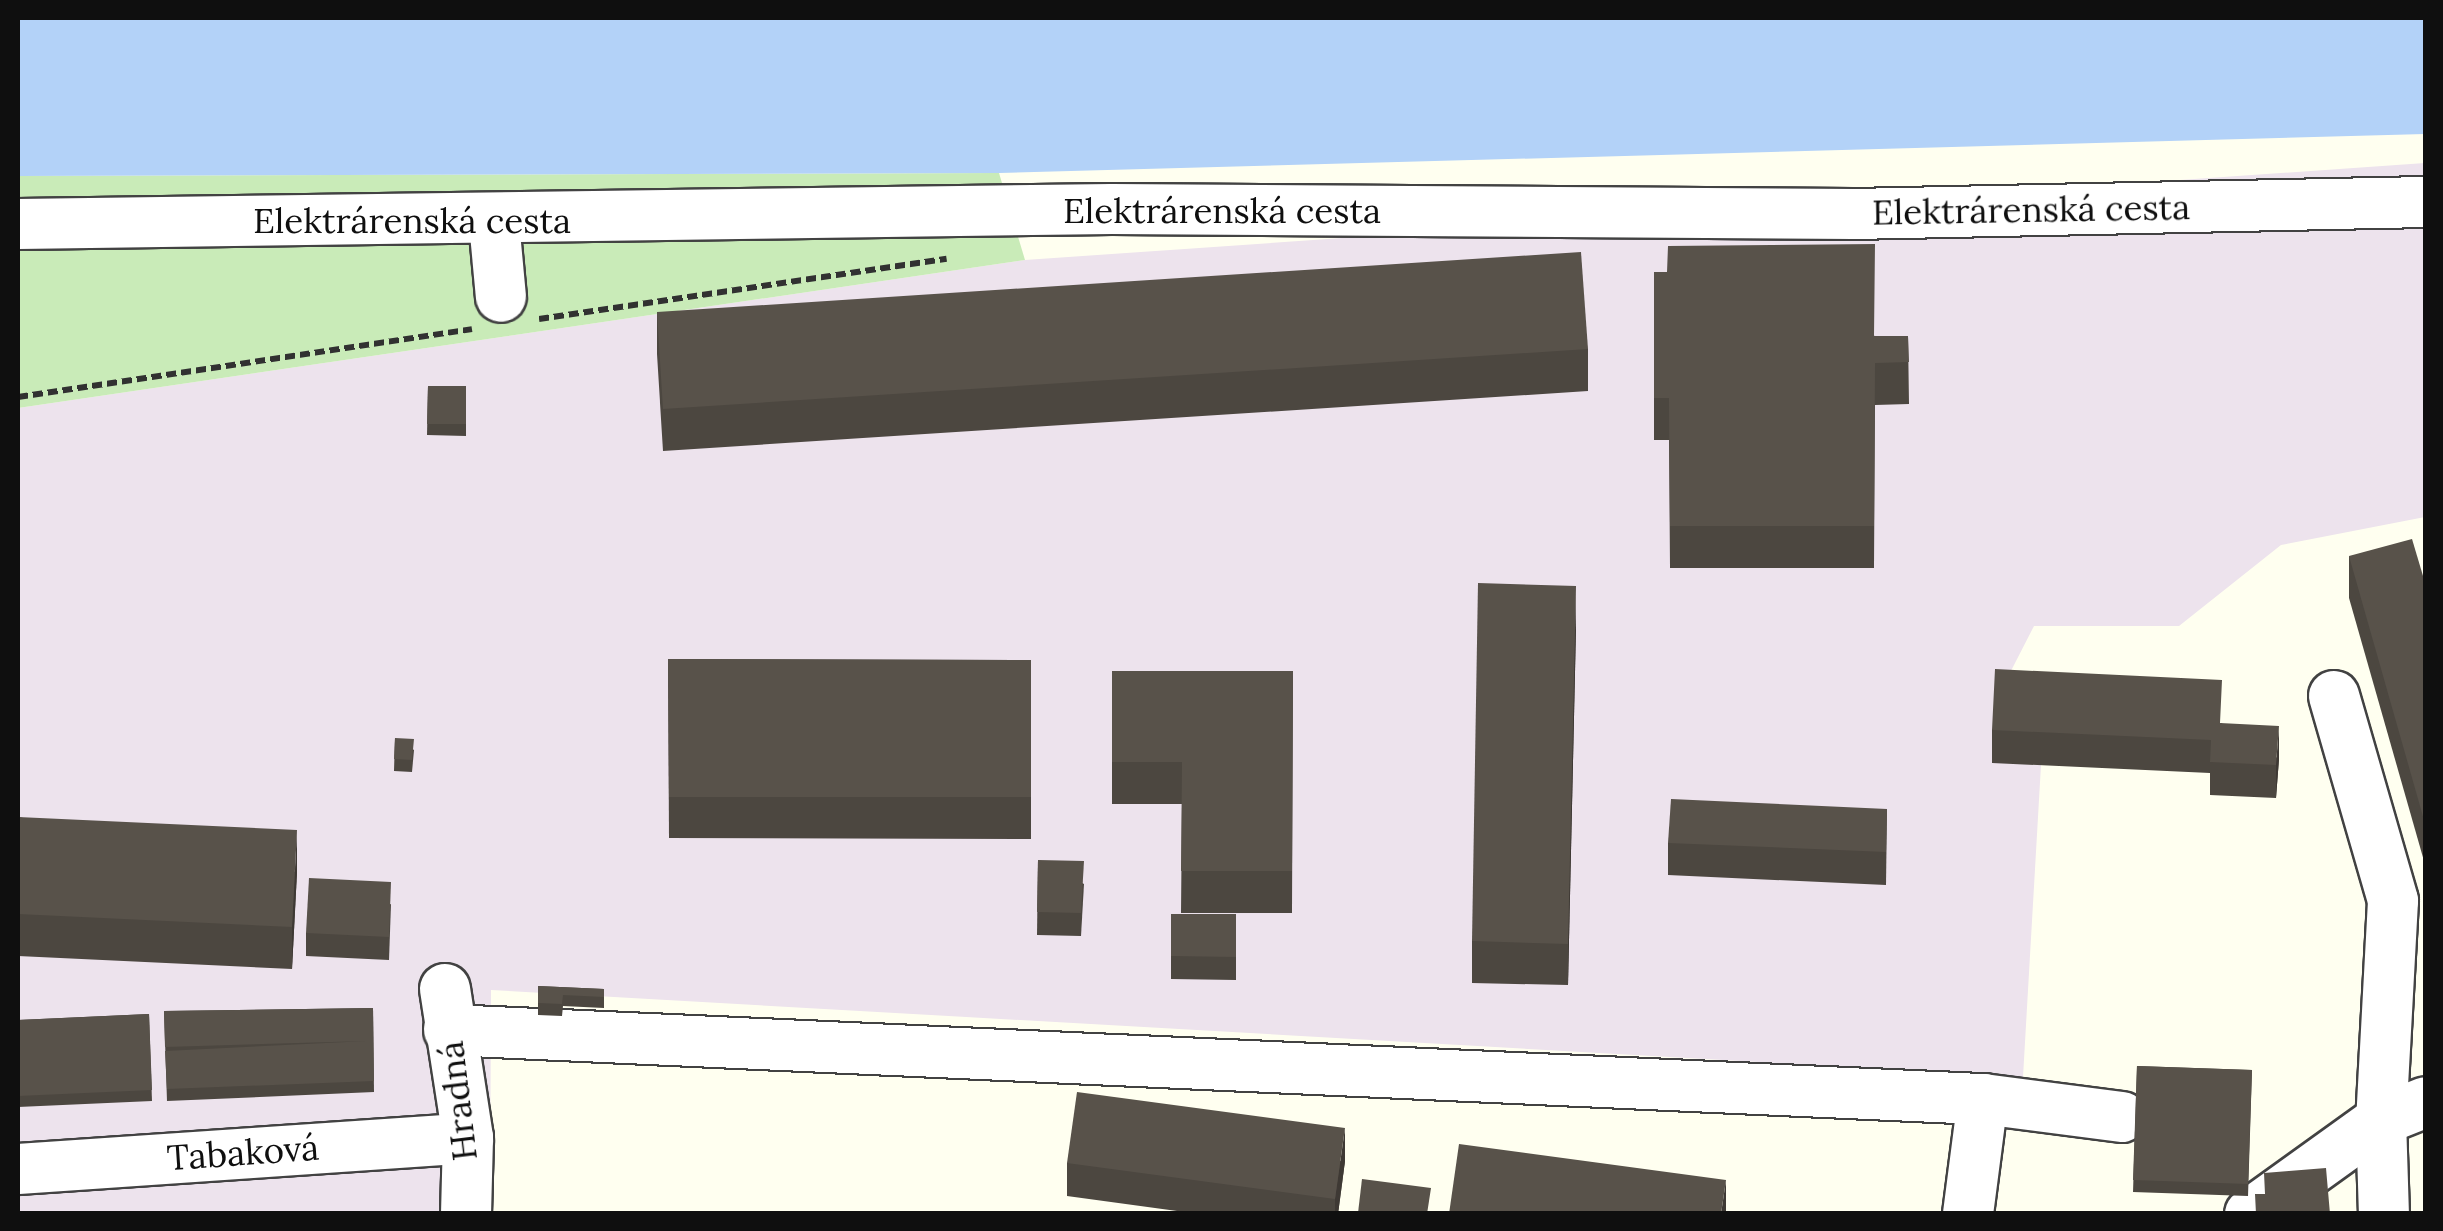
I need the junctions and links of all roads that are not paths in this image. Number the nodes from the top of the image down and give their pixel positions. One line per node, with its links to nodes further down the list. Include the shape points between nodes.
1 (2426, 202): 2 (street, Elektrárenská cesta, via 1853,214 1112,209)
2 (494, 222): 3 (street, Elektrárenská cesta); 4 (street)
3 (18, 224)
4 (504, 315)
5 (2334, 696): 7 (street, via 2393,901)
6 (1983, 1099): 8 (street); 9 (street, Hradná, via 447,1009); 12 (street)
7 (2403, 1111): 13 (street); 14 (street)
8 (2122, 1117)
9 (468, 1138): 10 (street, Tabaková); 11 (street, Hradná)
10 (18, 1169)
11 (466, 1214)
12 (1968, 1214)
13 (2250, 1214)
14 (2384, 1214)

